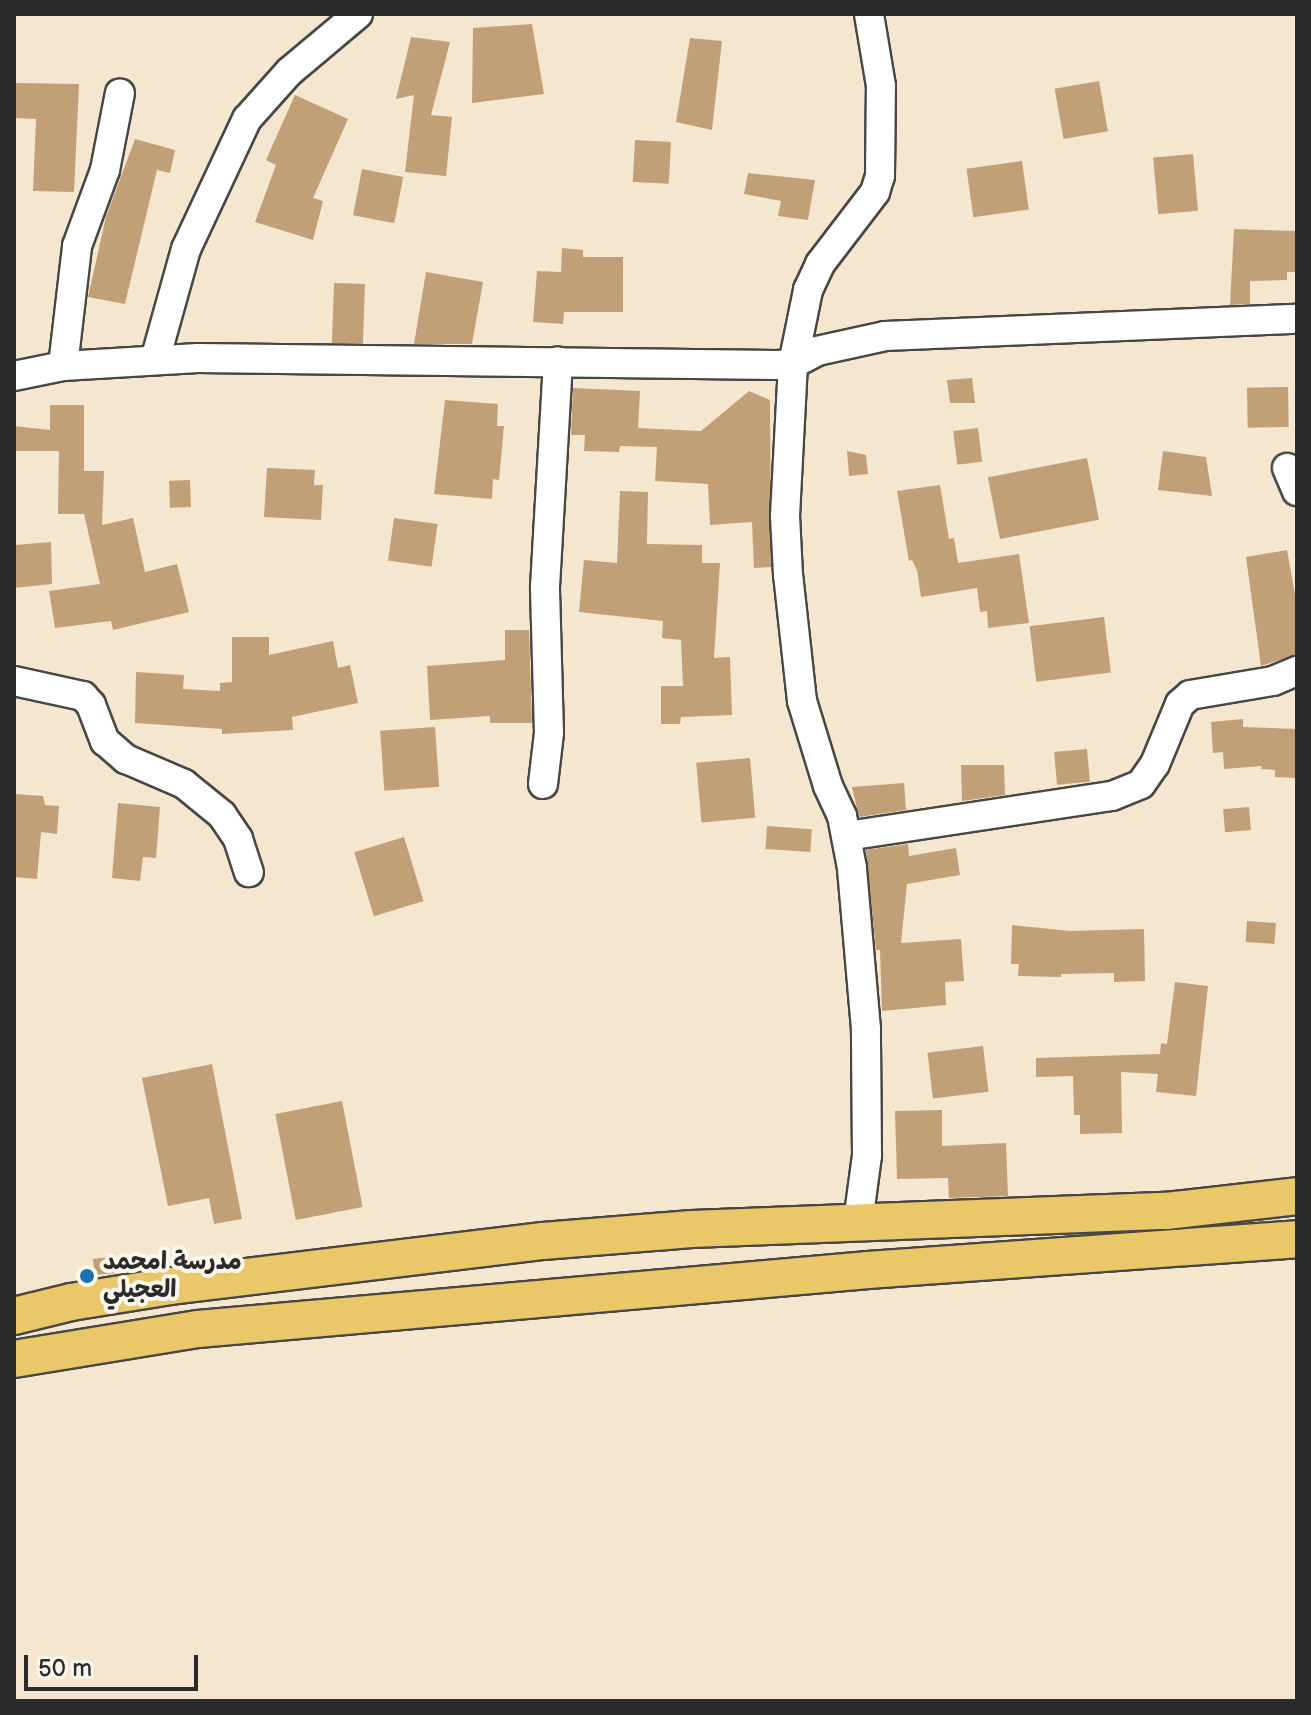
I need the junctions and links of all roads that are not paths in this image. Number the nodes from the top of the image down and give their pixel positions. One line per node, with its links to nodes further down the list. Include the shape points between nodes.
1 (358, 14): 5 (street, via 289,72 247,119 186,249)
2 (869, 14): 7 (street, via 881,86 880,176 875,192 820,264 800,321)
3 (120, 93): 8 (street, via 105,170 77,246)
4 (1297, 319): 7 (street, via 885,336 817,351)
5 (155, 360): 6 (street); 8 (street)
6 (558, 361): 7 (street); 12 (street, via 545,587 549,733)
7 (793, 364): 13 (street, via 785,516 795,653 805,713)
8 (63, 366): 9 (street)
9 (14, 376)
10 (1297, 671): 13 (street, via 1273,681 1190,695 1180,704 1141,784 1112,796)
11 (14, 681): 14 (street, via 83,696 105,741 126,759 184,784 222,815 238,839)
12 (543, 784)
13 (847, 836): 16 (street, via 866,1029 867,1155)
14 (249, 872)
15 (1297, 1196): 16 (main road, via 1166,1211)
16 (858, 1222): 18 (main road, via 543,1241 171,1286)
17 (1297, 1239): 19 (main road, via 198,1329)
18 (14, 1316)
19 (14, 1359)

